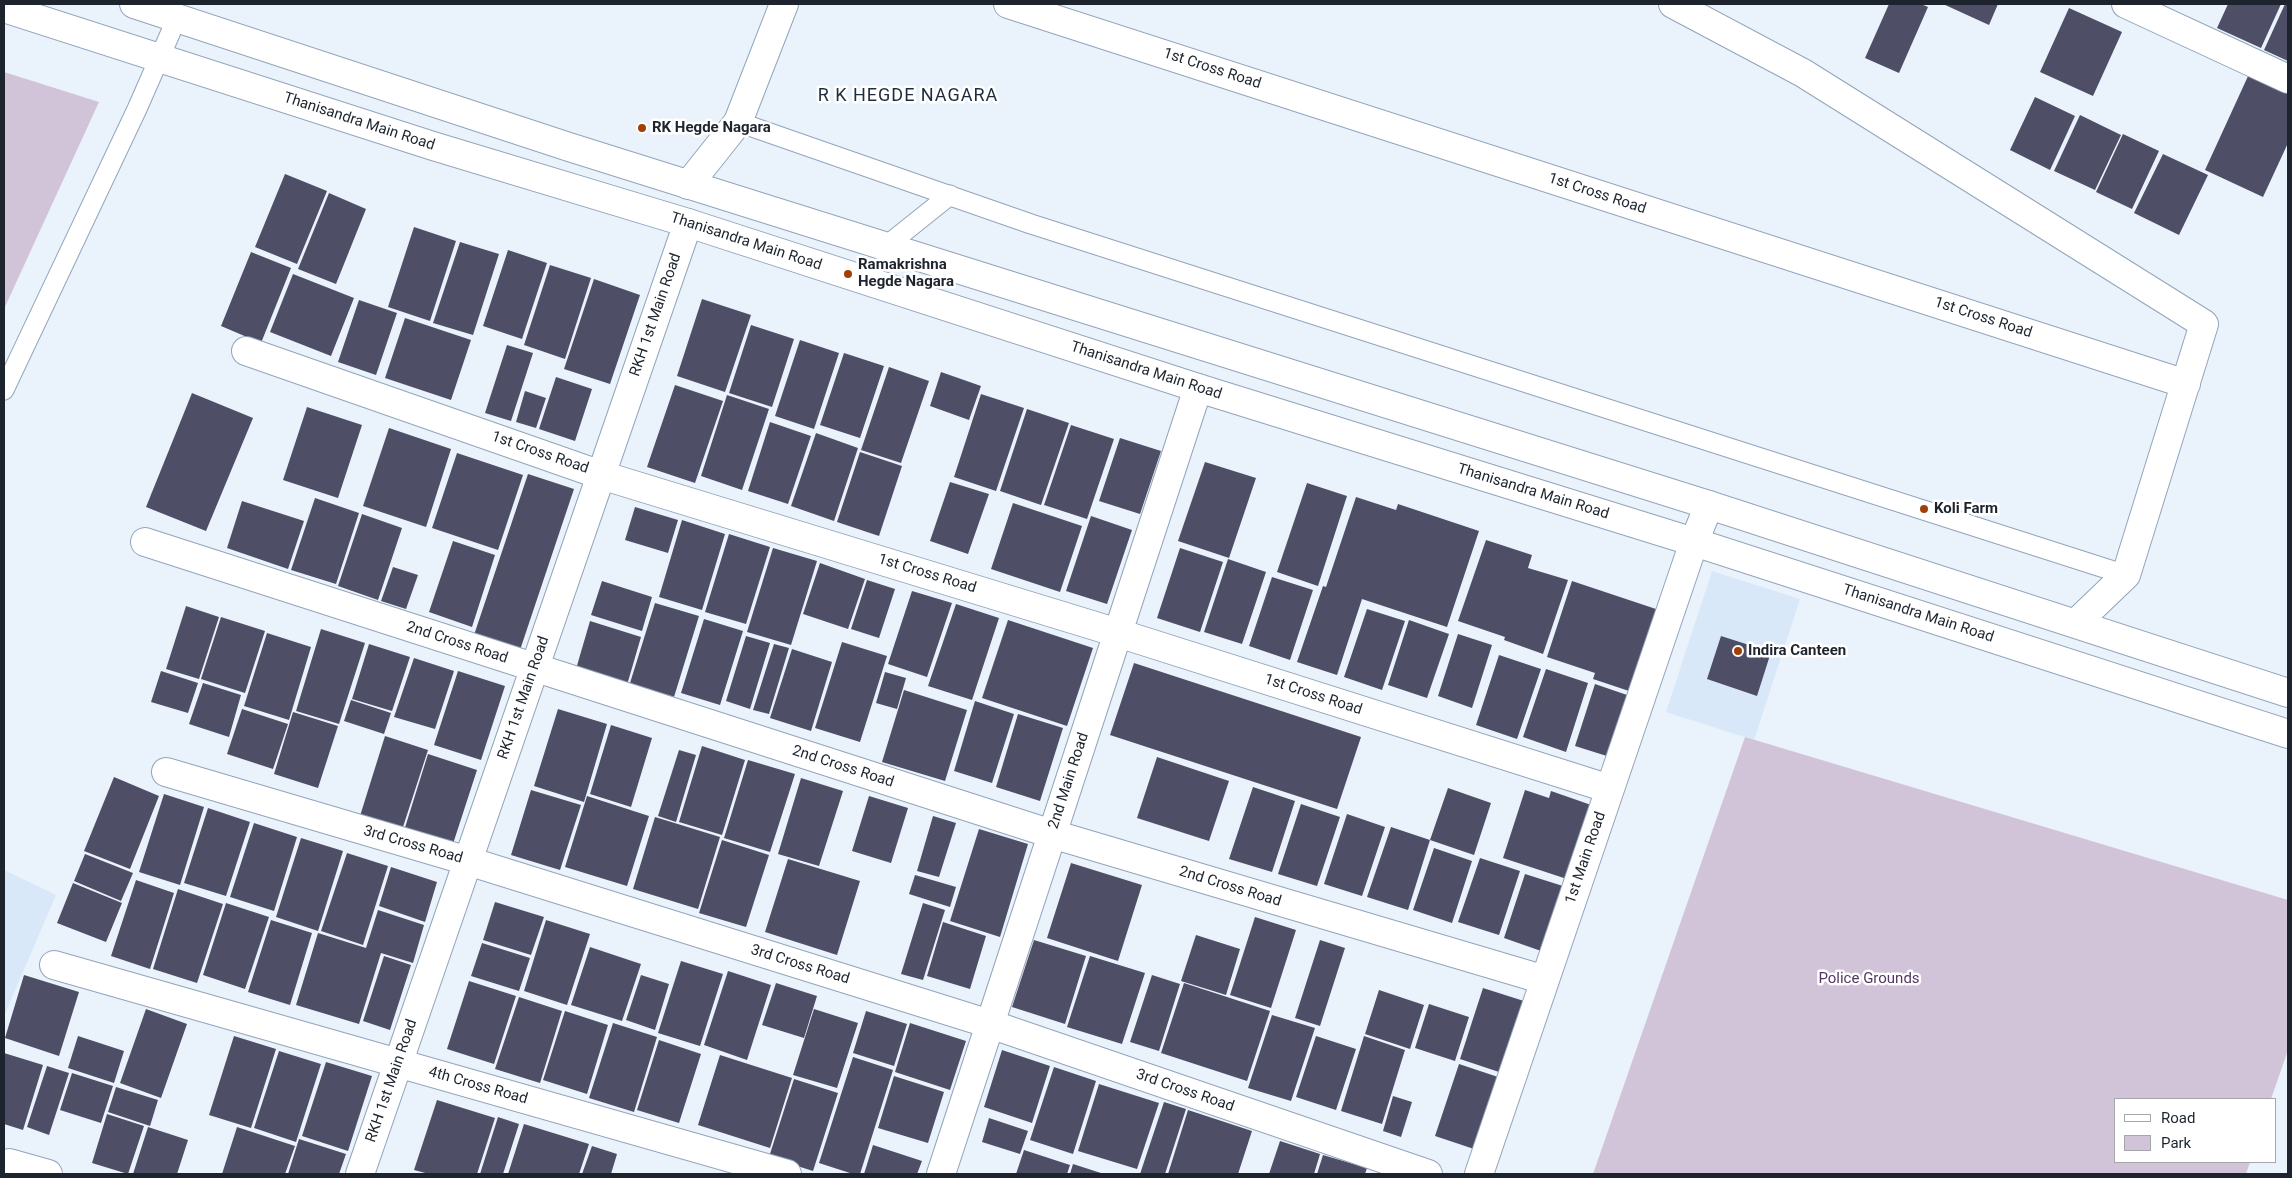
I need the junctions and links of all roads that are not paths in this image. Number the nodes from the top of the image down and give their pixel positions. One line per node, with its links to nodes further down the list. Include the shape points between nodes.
1 (134, 4): 7 (street)
2 (784, 4): 10 (street)
3 (1008, 4): 20 (street, 1st Cross Road)
4 (1673, 4): 20 (street, via 1803,73 2204,324)
5 (2126, 4): 9 (street)
6 (4, 8): 8 (street, Thanisandra Main Road)
7 (177, 18): 8 (lane); 11 (street)
8 (160, 59): 15 (street, Thanisandra Main Road); 22 (lane)
9 (2288, 79)
10 (738, 122): 12 (street); 13 (lane)
11 (640, 169): 12 (street); 15 (street)
12 (688, 185): 14 (street)
13 (950, 195): 18 (lane); 27 (lane, via 1031,224)
14 (736, 200): 17 (street); 18 (street)
15 (628, 205): 16 (street, Thanisandra Main Road)
16 (688, 223): 17 (street, Thanisandra Main Road); 23 (street, RKH 1st Main Road)
17 (724, 234): 21 (street, Thanisandra Main Road)
18 (885, 247): 24 (street)
19 (246, 351): 23 (street, 1st Cross Road)
20 (2186, 384): 27 (street)
21 (1198, 388): 26 (street, Thanisandra Main Road); 29 (street, 2nd Main Road)
22 (4, 390)
23 (601, 475): 29 (street, 1st Cross Road); 30 (street, RKH 1st Main Road)
24 (1708, 506): 26 (street, 1st Main Road); 28 (street)
25 (145, 542): 30 (street, 2nd Cross Road)
26 (1694, 542): 32 (street, Thanisandra Main Road); 34 (street, 1st Main Road)
27 (2126, 575): 28 (street)
28 (2076, 623): 31 (street)
29 (1118, 633): 34 (street, 1st Cross Road); 35 (street, 2nd Main Road)
30 (534, 668): 35 (street, 2nd Cross Road); 36 (street, RKH 1st Main Road)
31 (2288, 693)
32 (2288, 734)
33 (166, 772): 36 (street, 3rd Cross Road)
34 (1610, 790): 38 (street, 1st Main Road)
35 (1052, 834): 38 (street, 2nd Cross Road); 39 (street, 2nd Main Road)
36 (468, 861): 39 (street, 3rd Cross Road); 40 (street, RKH 1st Main Road)
37 (54, 965): 40 (street, 4th Cross Road)
38 (1545, 980): 47 (street, 1st Main Road)
39 (990, 1024): 45 (street, 2nd Main Road); 46 (street, 3rd Cross Road)
40 (398, 1063): 43 (street, RKH 1st Main Road); 44 (street, 4th Cross Road)
41 (9, 1163): 42 (street)
42 (48, 1174)
43 (360, 1174)
44 (787, 1174)
45 (941, 1174)
46 (1428, 1174)
47 (1479, 1174)

